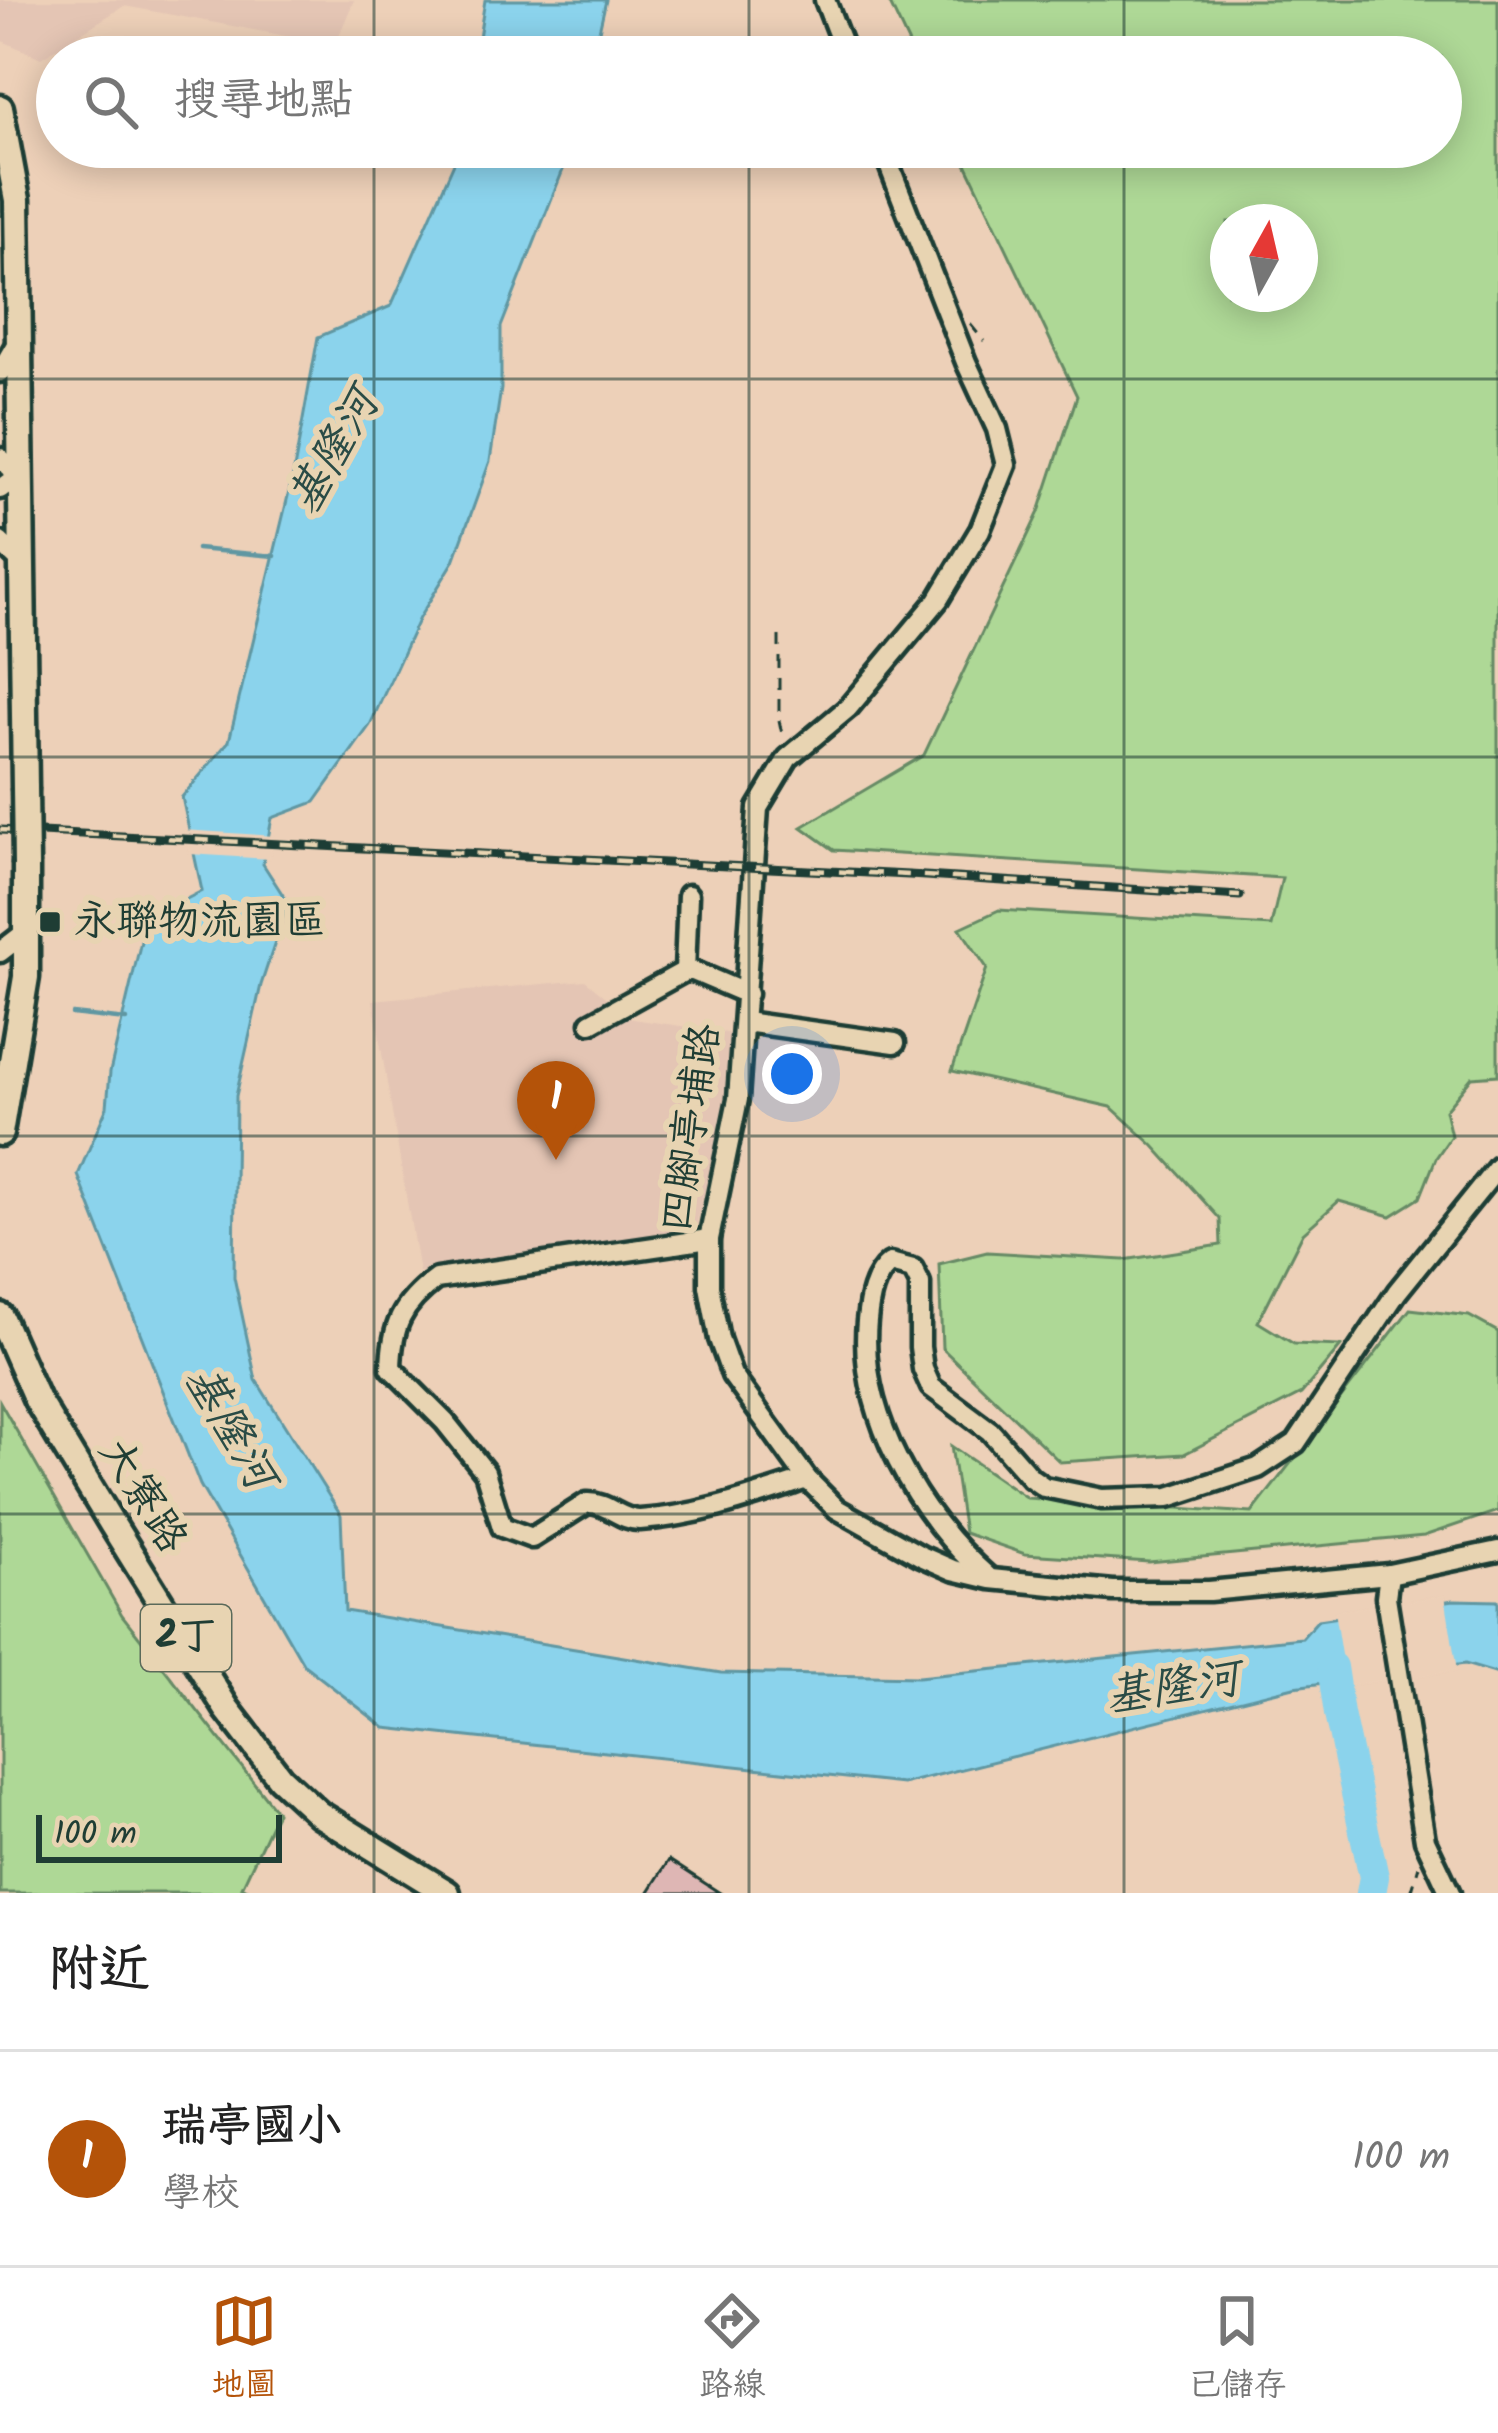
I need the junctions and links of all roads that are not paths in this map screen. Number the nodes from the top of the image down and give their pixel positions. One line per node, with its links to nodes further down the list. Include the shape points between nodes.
1 (825, 0): 2 (street)
2 (839, 36)
3 (0, 108): 5 (main road, via 16,200)
4 (890, 168): 14 (street, 四腳亭埔路, via 1006,465 980,530 938,600 848,708 788,758 758,808)
5 (18, 341): 6 (street); 7 (main road)
6 (0, 372)
7 (6, 474): 9 (main road)
8 (0, 542): 9 (street)
9 (21, 562): 11 (main road, bridge)
10 (688, 895): 13 (street)
11 (26, 932): 12 (street); 15 (main road)
12 (0, 952)
13 (685, 971): 14 (street); 17 (street)
14 (747, 994): 16 (street, 四腳亭埔路)
15 (11, 1004): 19 (main road)
16 (745, 1022): 18 (street); 22 (street, 四腳亭埔路)
17 (591, 1023)
18 (895, 1043)
19 (8, 1046): 20 (main road)
20 (0, 1132)
21 (1498, 1167): 27 (street, via 1396,1292 1296,1444 1258,1468 1169,1497 1102,1499 1031,1478 990,1431 931,1387 920,1348 920,1283 902,1264 880,1270 865,1344 878,1414 918,1492 963,1556)
22 (709, 1239): 24 (street, 四腳亭埔路, via 709,1286 732,1375); 24 (street, via 436,1279 414,1295 392,1333 391,1368 485,1472 502,1527 515,1534 532,1538 587,1503 634,1521 728,1507)
23 (0, 1316): 28 (main road, 大寮路 / 2丁, via 38,1400 112,1524 227,1709 280,1778 319,1814)
24 (807, 1479): 27 (street, 四腳亭埔路, via 837,1508 920,1556)
25 (1498, 1551): 26 (street, 四腳亭埔路)
26 (1389, 1574): 27 (street, 四腳亭埔路, via 1209,1592); 29 (street, via 1386,1597 1425,1840)
27 (991, 1579)
28 (447, 1893)
29 (1450, 1893)

